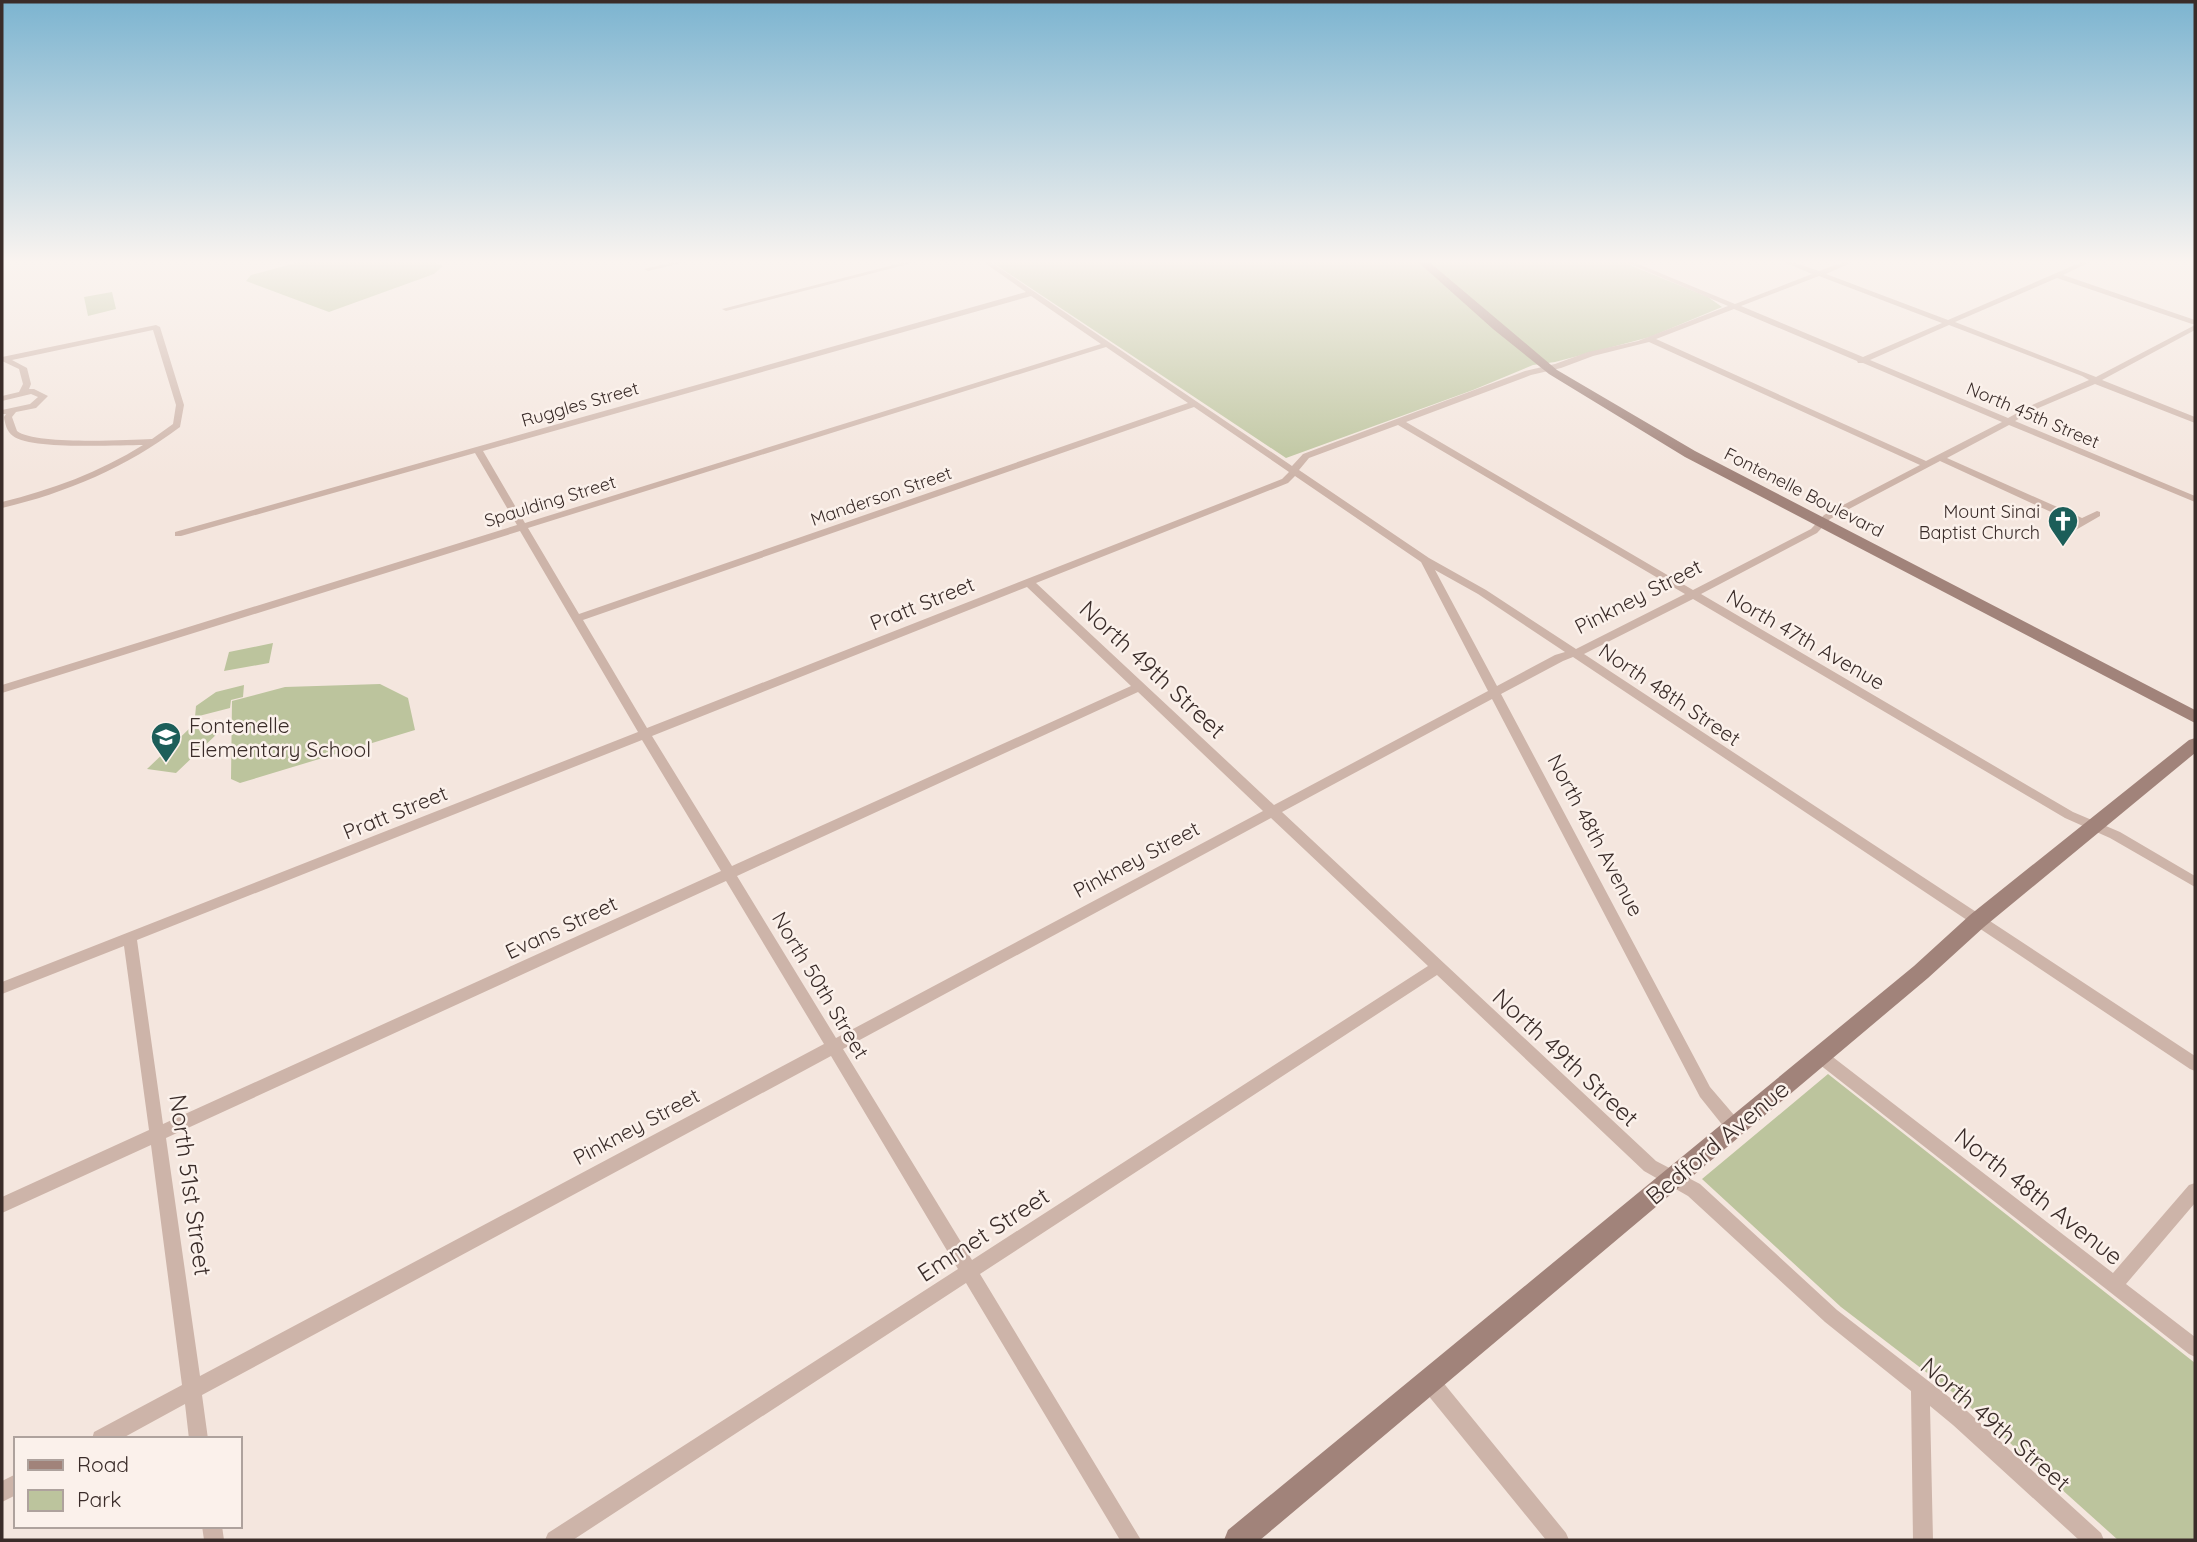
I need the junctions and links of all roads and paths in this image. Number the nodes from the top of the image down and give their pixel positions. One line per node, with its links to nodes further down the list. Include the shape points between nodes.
1 (128, 333): 13 (street)
2 (158, 333): 24 (street, via 180,405 177,425)
3 (890, 333): 25 (street, Ruggles Street)
4 (1092, 333): 12 (street, North 48th Street)
5 (1507, 333): 15 (main road, Fontenelle Boulevard)
6 (1665, 333): 11 (street, Pratt Street)
7 (1795, 333): 14 (street, North 45th Street)
8 (1924, 333): 14 (street)
9 (1976, 333): 16 (street)
10 (2181, 333): 16 (street, Pinkney Street)
11 (1649, 339): 15 (street, Pratt Street); 27 (street)
12 (1108, 344): 19 (street, North 48th Street); 34 (street, Spaulding Street)
13 (4, 359): 17 (street, via 23,368 27,384)
14 (1861, 361): 22 (street, North 45th Street)
15 (1548, 368): 23 (street, Pratt Street); 33 (main road, Fontenelle Boulevard, via 1657,437)
16 (2095, 380): 21 (street); 22 (street, Pinkney Street)
17 (23, 392): 18 (street); 20 (street, via 44,396 33,406)
18 (2, 399)
19 (1196, 404): 28 (street, North 48th Street); 40 (street, Manderson Street)
20 (7, 412): 24 (street, via 12,431 20,437)
21 (2195, 420)
22 (2008, 421): 26 (street, Pinkney Street); 29 (street, North 45th Street)
23 (1400, 422): 28 (street, Pratt Street, via 1306,456); 39 (street, North 47th Avenue)
24 (156, 443): 30 (street, via 93,474)
25 (477, 449): 34 (street, North 50th Street); 36 (street, Ruggles Street)
26 (1940, 458): 27 (street, Pinkney Street); 32 (street)
27 (1927, 465): 33 (street, Pinkney Street)
28 (1295, 471): 37 (street, North 48th Street); 38 (street, Pratt Street, via 1285,481)
29 (2192, 495)
30 (2, 505)
31 (2097, 514): 32 (street)
32 (2082, 522): 35 (street)
33 (1822, 523): 39 (street, Pinkney Street); 45 (main road, Fontenelle Boulevard)
34 (522, 526): 40 (street, North 50th Street); 43 (street, Spaulding Street)
35 (2071, 529)
36 (178, 534)
37 (1425, 560): 41 (street, North 48th Street); 44 (street, North 48th Avenue)
38 (1028, 582): 42 (street, North 49th Street); 46 (street, Pratt Street)
39 (1692, 594): 41 (street, Pinkney Street); 49 (street, North 47th Avenue)
40 (576, 618): 46 (street, North 50th Street)
41 (1574, 653): 44 (street, Pinkney Street); 52 (street, North 48th Street)
42 (1138, 687): 48 (street, North 49th Street); 50 (street, Evans Street)
43 (2, 689)
44 (1495, 693): 48 (street, Pinkney Street); 59 (street, North 48th Avenue, via 1706,1092)
45 (2195, 717)
46 (645, 734): 50 (street, North 50th Street); 53 (street, Pratt Street)
47 (2195, 744): 49 (main road, Bedford Avenue)
48 (1272, 811): 54 (street, North 49th Street); 56 (street, Pinkney Street)
49 (2094, 826): 51 (street, North 47th Avenue); 52 (main road, Bedford Avenue)
50 (729, 873): 56 (street, North 50th Street); 60 (street, Evans Street)
51 (2195, 882)
52 (1977, 921): 57 (main road, Bedford Avenue); 58 (street, North 48th Street)
53 (130, 937): 55 (street, Pratt Street); 60 (street, North 51st Street)
54 (1437, 968): 61 (street, North 49th Street, via 1650,1166); 64 (street, Emmet Street)
55 (2, 988)
56 (834, 1047): 64 (street, North 50th Street); 69 (street, Pinkney Street)
57 (1820, 1056): 59 (main road, Bedford Avenue); 65 (street, North 48th Avenue)
58 (2195, 1064)
59 (1734, 1128): 61 (main road, Bedford Avenue)
60 (158, 1134): 63 (street, Evans Street); 69 (street, North 51st Street)
61 (1672, 1179): 67 (main road, Bedford Avenue); 68 (street, North 49th Street, via 1694,1190 1831,1316)
62 (2195, 1191): 65 (street)
63 (2, 1205)
64 (970, 1271): 72 (street, Emmet Street); 73 (street, North 50th Street)
65 (2114, 1285): 66 (street, North 48th Avenue)
66 (2195, 1349)
67 (1430, 1382): 74 (main road, Bedford Avenue); 75 (street)
68 (1920, 1387): 76 (street); 77 (street, North 49th Street)
69 (193, 1389): 70 (street, Pinkney Street); 71 (street, North 51st Street)
70 (104, 1437)
71 (200, 1437)
72 (555, 1540)
73 (1131, 1540)
74 (1238, 1540)
75 (1559, 1540)
76 (1923, 1540)
77 (2094, 1540)

